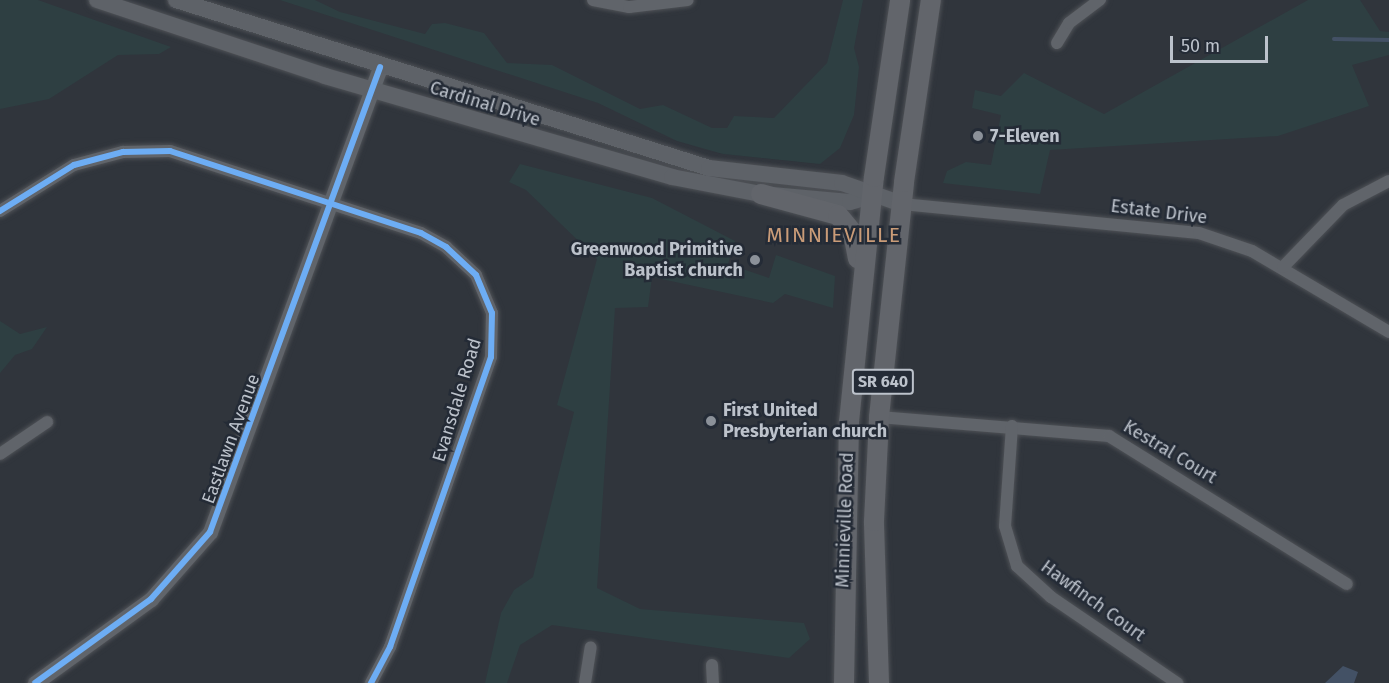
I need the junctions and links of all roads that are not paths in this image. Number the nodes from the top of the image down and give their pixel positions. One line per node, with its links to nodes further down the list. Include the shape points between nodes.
1 (97, 0): 10 (main road, Cardinal Drive)
2 (176, 0): 9 (main road, Cardinal Drive)
3 (593, 0): 4 (street, via 629,7)
4 (688, 0)
5 (900, 0): 13 (main road, Minnieville Road / SR 640)
6 (930, 0): 15 (main road, Minnieville Road / SR 640)
7 (1100, 0): 8 (street, via 1069,23)
8 (1057, 43)
9 (380, 67): 10 (street, Eastlawn Avenue); 13 (main road, Cardinal Drive, via 709,168 842,183)
10 (372, 90): 12 (main road, Cardinal Drive, via 672,177); 14 (street, Eastlawn Avenue)
11 (1389, 182): 17 (street, via 1342,205)
12 (761, 194): 13 (main road, Cardinal Drive, via 850,202); 18 (main road, via 822,208 846,222 855,238)
13 (871, 196): 15 (main road, Cardinal Drive); 18 (main road, Minnieville Road / SR 640)
14 (332, 202): 16 (street, Evansdale Road, via 197,156 142,151 74,165); 27 (street, Eastlawn Avenue, via 210,532 151,599); 28 (street, Evansdale Road, via 446,247 476,275 492,313 490,357 390,647)
15 (902, 204): 17 (street, Estate Drive, via 1199,233); 20 (main road, Minnieville Road / SR 640)
16 (0, 211)
17 (1283, 267): 19 (street, Estate Drive)
18 (861, 292): 31 (main road, Minnieville Road / SR 640, via 843,532)
19 (1389, 332)
20 (879, 417): 22 (street, Kestral Court); 32 (main road, Minnieville Road / SR 640, via 874,521)
21 (47, 422): 23 (street)
22 (1012, 426): 24 (street, Kestral Court, via 1093,432 1124,443); 33 (street, Hawfinch Court, via 1005,526 1017,566 1051,597)
23 (0, 454)
24 (1347, 584)
25 (591, 647): 29 (street)
26 (711, 665): 30 (street)
27 (34, 683)
28 (371, 683)
29 (585, 683)
30 (713, 683)
31 (844, 683)
32 (879, 683)
33 (1177, 683)

